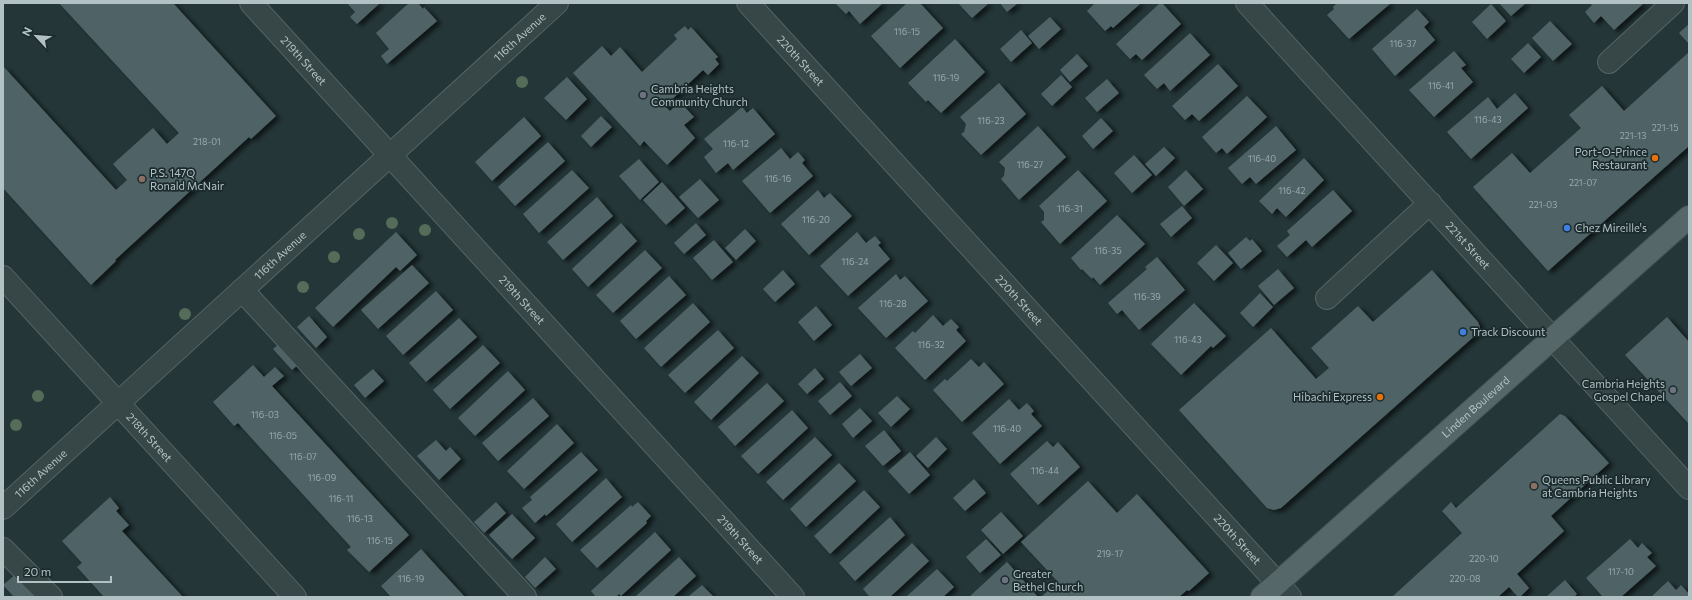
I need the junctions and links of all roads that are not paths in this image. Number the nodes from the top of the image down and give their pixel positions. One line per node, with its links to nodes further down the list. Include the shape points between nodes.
1 (251, 3): 7 (street, 219th Street)
2 (557, 3): 7 (street, 116th Avenue)
3 (748, 3): 18 (street, 220th Street)
4 (1247, 3): 8 (street, 221st Street)
5 (1673, 3): 6 (street)
6 (1609, 62)
7 (390, 156): 11 (street, 116th Avenue); 22 (street, 219th Street)
8 (1430, 203): 12 (street); 13 (street, 221st Street)
9 (1689, 217): 13 (main road, Linden Boulevard)
10 (3, 277): 14 (street, 218th Street)
11 (242, 290): 14 (street, 116th Avenue); 21 (street)
12 (1327, 298)
13 (1553, 338): 15 (street, 221st Street); 18 (main road, Linden Boulevard)
14 (118, 404): 16 (street, 116th Avenue); 20 (street, 218th Street)
15 (1689, 488)
16 (3, 508)
17 (3, 549): 19 (street)
18 (1277, 592)
19 (51, 597)
20 (295, 597)
21 (525, 597)
22 (792, 597)

